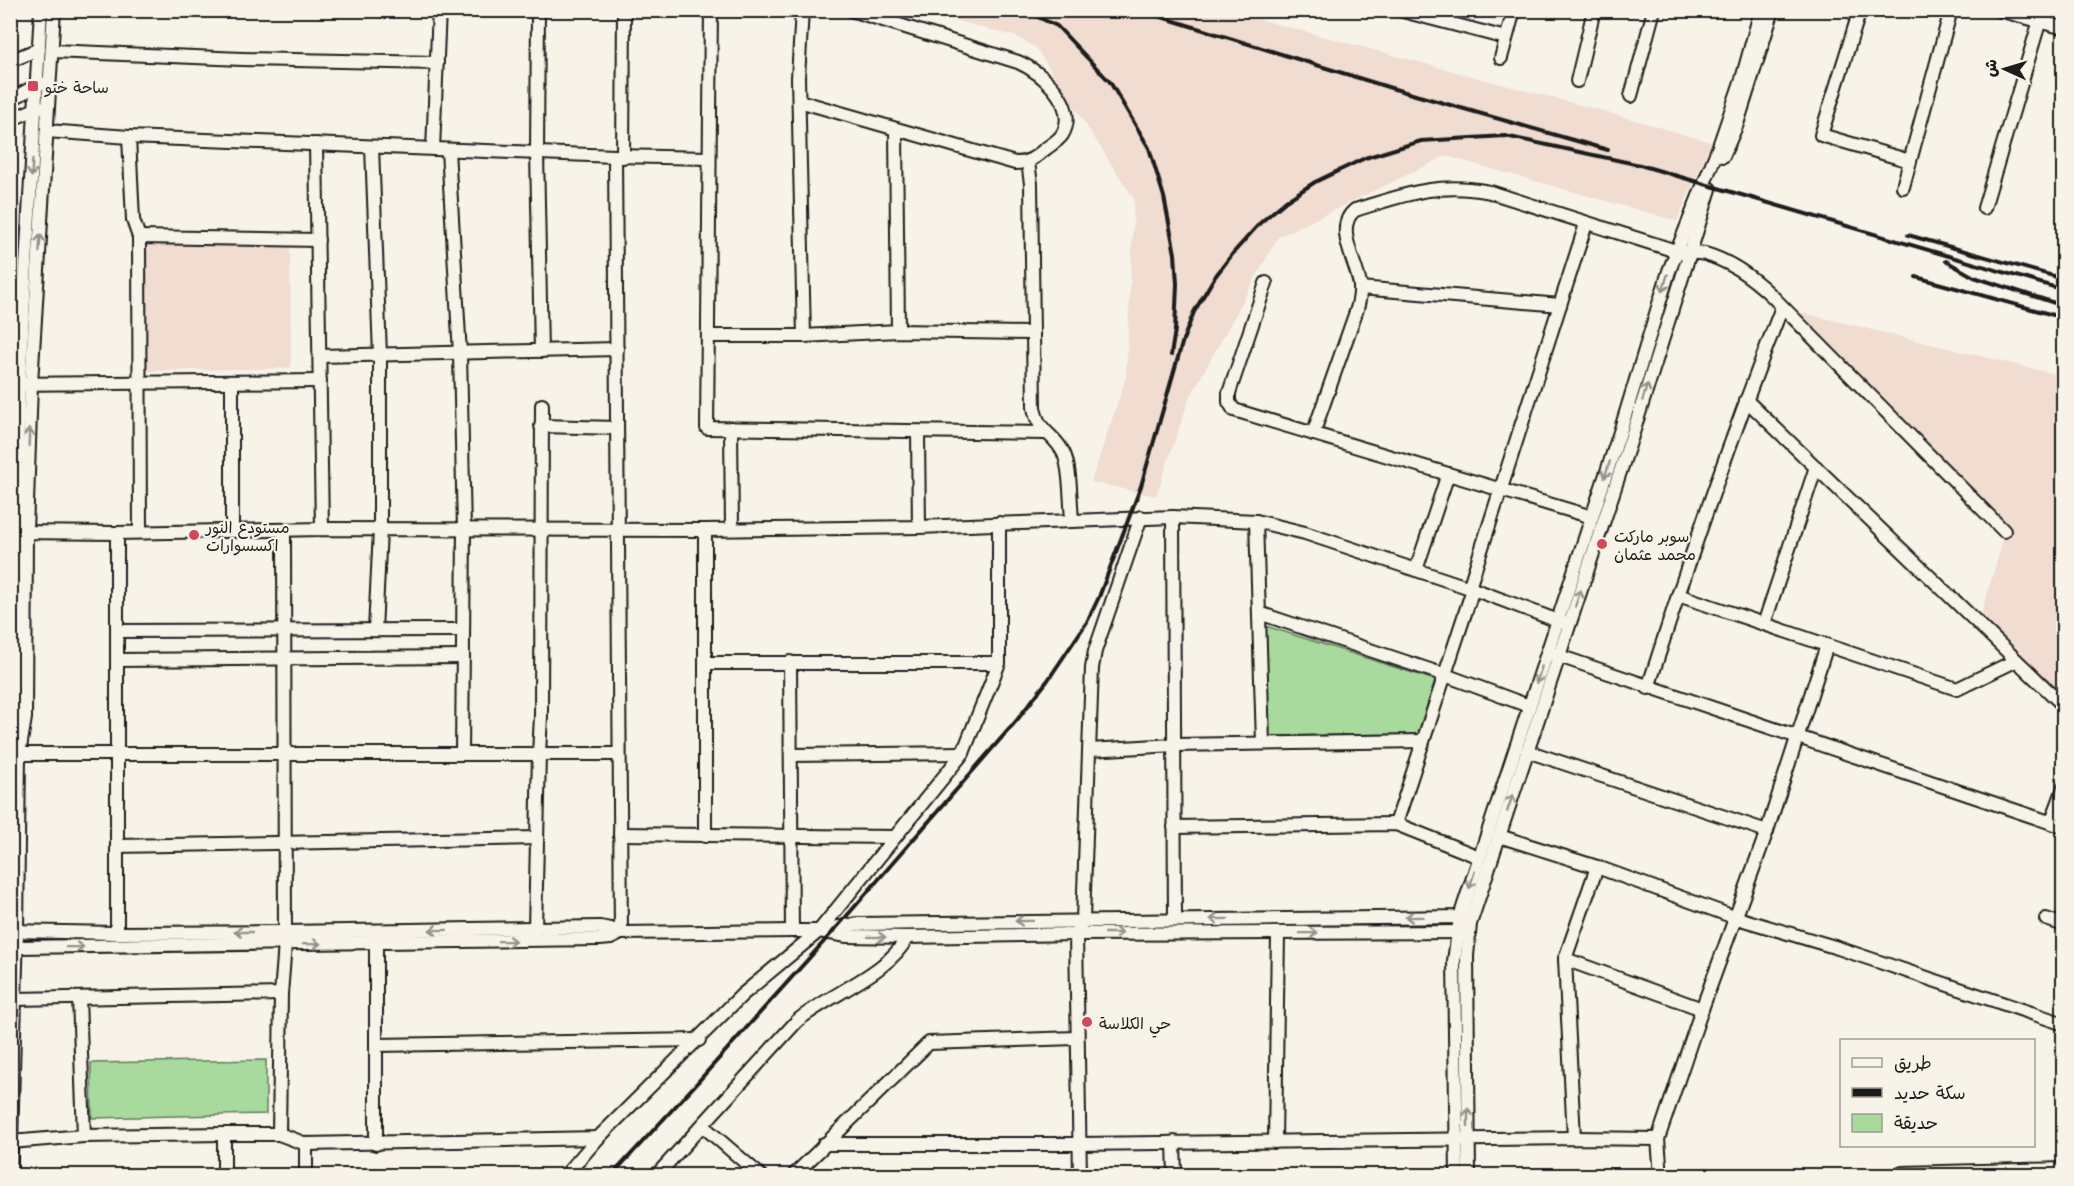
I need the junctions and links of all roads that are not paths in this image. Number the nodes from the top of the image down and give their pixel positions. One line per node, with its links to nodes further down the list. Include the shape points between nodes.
1 (41, 10): 21 (street)
2 (54, 10): 22 (street)
3 (439, 10): 25 (street)
4 (538, 10): 42 (street)
5 (624, 10): 43 (street)
6 (711, 10): 44 (street)
7 (802, 10): 31 (street)
8 (851, 10): 46 (street, via 1018,62 1043,77 1060,98 1066,124 1060,138)
9 (1399, 10): 20 (street)
10 (1594, 10): 27 (street)
11 (1654, 10): 29 (street)
12 (1761, 10): 52 (street, via 1742,79)
13 (1773, 10): 52 (street, via 1737,124)
14 (1860, 10): 45 (street, via 1821,135)
15 (1951, 10): 45 (street)
16 (1999, 10): 18 (street)
17 (1513, 11): 20 (street)
18 (2041, 16): 19 (street); 48 (street)
19 (2064, 28)
20 (1506, 38): 23 (street)
21 (39, 49): 24 (street); 28 (street)
22 (52, 51): 25 (street); 26 (street)
23 (1501, 57)
24 (10, 62)
25 (437, 63): 40 (street)
26 (50, 77): 28 (street); 32 (street)
27 (1577, 81)
28 (37, 86): 30 (street); 33 (street)
29 (1631, 96)
30 (10, 100)
31 (799, 101): 35 (street); 60 (street)
32 (48, 104): 33 (street); 36 (street)
33 (35, 109): 34 (street); 69 (street, one-way to 69)
34 (10, 120)
35 (896, 130): 46 (street, via 1015,163); 57 (street)
36 (47, 131): 37 (street); 69 (street, one-way to 36)
37 (129, 137): 38 (street); 50 (street, via 133,220)
38 (316, 144): 39 (street); 51 (street)
39 (372, 147): 40 (street); 64 (street)
40 (433, 149): 41 (street)
41 (448, 150): 42 (street); 63 (street)
42 (537, 153): 43 (street); 62 (street)
43 (619, 157): 44 (street); 61 (street)
44 (709, 158): 59 (street)
45 (1910, 161): 47 (street)
46 (1028, 162): 58 (street)
47 (1903, 187)
48 (1984, 208)
49 (1586, 224): 52 (street); 54 (street, via 1476,189 1418,191 1355,210 1348,217 1345,229); 55 (street)
50 (139, 237): 51 (street); 67 (street)
51 (318, 240): 65 (street)
52 (1682, 252): 56 (street, via 1705,254 1734,267); 83 (street, one-way to 83); 107 (street, one-way to 52, via 1632,436)
53 (1266, 282): 77 (street, via 1229,402 1234,410)
54 (1360, 288): 55 (street); 77 (street, via 1357,309)
55 (1560, 305): 80 (street)
56 (1782, 307): 70 (street); 97 (street)
57 (898, 331): 58 (street); 60 (street)
58 (1032, 333): 76 (street, via 1034,407 1037,422)
59 (708, 336): 60 (street); 74 (street, via 707,428)
60 (804, 336)
61 (617, 349): 62 (street); 73 (street)
62 (541, 351): 63 (street)
63 (460, 354): 64 (street); 91 (street)
64 (380, 355): 65 (street); 90 (street)
65 (320, 356): 66 (street)
66 (320, 381): 68 (street); 89 (street)
67 (139, 382): 68 (street); 69 (street); 99 (street)
68 (232, 382): 95 (street)
69 (20, 384): 98 (street)
70 (1746, 400): 78 (street); 103 (street)
71 (542, 405): 72 (street)
72 (542, 426): 73 (street); 92 (street)
73 (617, 428): 93 (street)
74 (731, 428): 75 (street); 88 (street)
75 (918, 433): 76 (street); 87 (street)
76 (1046, 433): 84 (street, via 1060,446 1065,458)
77 (1313, 434): 79 (street)
78 (1816, 467): 106 (street); 117 (street)
79 (1448, 474): 80 (street); 101 (street)
80 (1501, 490): 83 (street); 102 (street)
81 (1173, 516): 82 (street); 85 (street); 128 (street)
82 (1141, 517): 84 (street); 130 (street, via 1094,660)
83 (1592, 517): 105 (street)
84 (1072, 519): 86 (street)
85 (1256, 521): 101 (street); 104 (street)
86 (999, 523): 87 (street); 120 (street)
87 (919, 527): 88 (street)
88 (732, 529): 94 (street)
89 (322, 530): 90 (street); 96 (street)
90 (380, 530): 91 (street); 108 (street)
91 (464, 530): 92 (street); 109 (street)
92 (541, 530): 93 (street); 136 (street)
93 (619, 530): 94 (street); 137 (street)
94 (705, 530): 119 (street)
95 (232, 531): 96 (street); 99 (street)
96 (284, 531): 111 (street)
97 (2004, 531)
98 (20, 532): 100 (street); 129 (street)
99 (140, 532): 100 (street)
100 (117, 533): 110 (street)
101 (1416, 570): 102 (street)
102 (1471, 589): 105 (street); 121 (street)
103 (1677, 595): 106 (street); 122 (street)
104 (1258, 613): 121 (street); 127 (street)
105 (1557, 620): 107 (street); 113 (street)
106 (1764, 624): 112 (street)
107 (1569, 625): 113 (street)
108 (375, 630): 109 (street); 111 (street)
109 (463, 630): 115 (street)
110 (117, 631): 111 (street); 116 (street)
111 (284, 631): 114 (street)
112 (1827, 645): 117 (street, via 1958,689); 125 (street)
113 (1553, 654): 122 (street); 123 (street, one-way to 123); 131 (street)
114 (285, 657): 115 (street); 116 (street); 134 (street)
115 (463, 657): 135 (street)
116 (117, 660): 133 (street)
117 (2015, 661): 124 (street)
118 (790, 662): 119 (street); 120 (street); 138 (street)
119 (705, 663): 146 (street)
120 (999, 663): 132 (street)
121 (1444, 675): 123 (street); 126 (street)
122 (1648, 688): 125 (street)
123 (1529, 706): 154 (street)
124 (2064, 706)
125 (1798, 736): 140 (street); 144 (street)
126 (1423, 741): 127 (street); 141 (street)
127 (1263, 743): 128 (street)
128 (1174, 745): 130 (street); 142 (street)
129 (16, 750): 133 (street); 151 (street)
130 (1090, 750): 159 (street)
131 (1527, 751): 144 (street); 147 (street, one-way to 131)
132 (963, 753): 138 (street); 149 (street)
133 (117, 754): 134 (street); 153 (street)
134 (285, 754): 135 (street); 152 (street)
135 (462, 754): 136 (street)
136 (539, 754): 137 (street); 150 (street)
137 (618, 754): 145 (street)
138 (791, 754): 148 (street)
139 (2064, 788): 140 (street)
140 (2051, 823): 143 (street)
141 (1396, 824): 142 (street); 154 (street)
142 (1174, 827): 160 (street)
143 (2064, 827)
144 (1767, 831): 157 (street)
145 (620, 834): 146 (street); 168 (street)
146 (705, 836): 148 (street)
147 (1499, 836): 155 (street); 156 (street)
148 (791, 837): 149 (street); 164 (street)
149 (895, 837): 165 (street)
150 (537, 838): 152 (street); 162 (street)
151 (14, 840): 163 (street)
152 (285, 844): 153 (street); 173 (street)
153 (117, 846): 167 (street)
154 (1479, 856): 156 (street, one-way to 156)
155 (1598, 867): 157 (street); 175 (street)
156 (1466, 917): 160 (street, one-way to 160); 166 (street)
157 (1734, 917): 179 (street); 180 (street)
158 (2046, 919): 161 (street)
159 (1083, 920): 160 (street); 165 (street, one-way to 165, via 856,924); 170 (street)
160 (1174, 920)
161 (2064, 925)
162 (535, 929): 168 (street, via 600,927); 171 (street, one-way to 171)
163 (14, 931): 167 (street); 174 (street)
164 (792, 931): 165 (street); 168 (street)
165 (819, 931): 172 (street, one-way to 172, via 847,936); 182 (street, via 759,980)
166 (1463, 932): 169 (street, one-way to 166); 191 (street, via 1454,961)
167 (117, 933): 173 (street, one-way to 167)
168 (621, 933): 171 (street, one-way to 168, via 600,939)
169 (1278, 933): 170 (street, one-way to 169); 194 (street)
170 (1076, 934): 172 (street); 181 (street)
171 (376, 937): 173 (street); 183 (street)
172 (907, 937): 184 (street, via 885,964 797,1021)
173 (285, 938): 174 (street, one-way to 173); 176 (street)
174 (17, 947): 178 (street)
175 (1565, 959): 179 (street); 189 (street)
176 (281, 994): 177 (street); 186 (street)
177 (79, 998): 178 (street); 187 (street)
178 (15, 999): 192 (street)
179 (1702, 1009): 190 (street)
180 (2064, 1024)
181 (1076, 1038): 197 (street, via 929,1043); 198 (street)
182 (699, 1040): 183 (street); 188 (street)
183 (376, 1045): 196 (street)
184 (703, 1126): 205 (street); 206 (street)
185 (224, 1134): 186 (street); 187 (street); 202 (street)
186 (279, 1134): 195 (street)
187 (84, 1136): 192 (street)
188 (598, 1138): 196 (street); 204 (street)
189 (1574, 1138): 190 (street); 191 (street)
190 (1658, 1138): 212 (street)
191 (1462, 1140): 194 (street); 210 (street); 211 (street)
192 (11, 1142): 201 (street)
193 (1174, 1142): 194 (street); 198 (street); 209 (street)
194 (1275, 1142)
195 (306, 1144): 196 (street); 203 (street)
196 (376, 1144)
197 (824, 1144): 198 (street); 207 (street)
198 (1079, 1144): 208 (street)
199 (2064, 1169): 200 (street)
200 (1902, 1173)
201 (10, 1174)
202 (224, 1176)
203 (306, 1176)
204 (565, 1176)
205 (656, 1176)
206 (761, 1176)
207 (793, 1176)
208 (1080, 1176)
209 (1175, 1176)
210 (1457, 1176)
211 (1469, 1176)
212 (1661, 1176)

